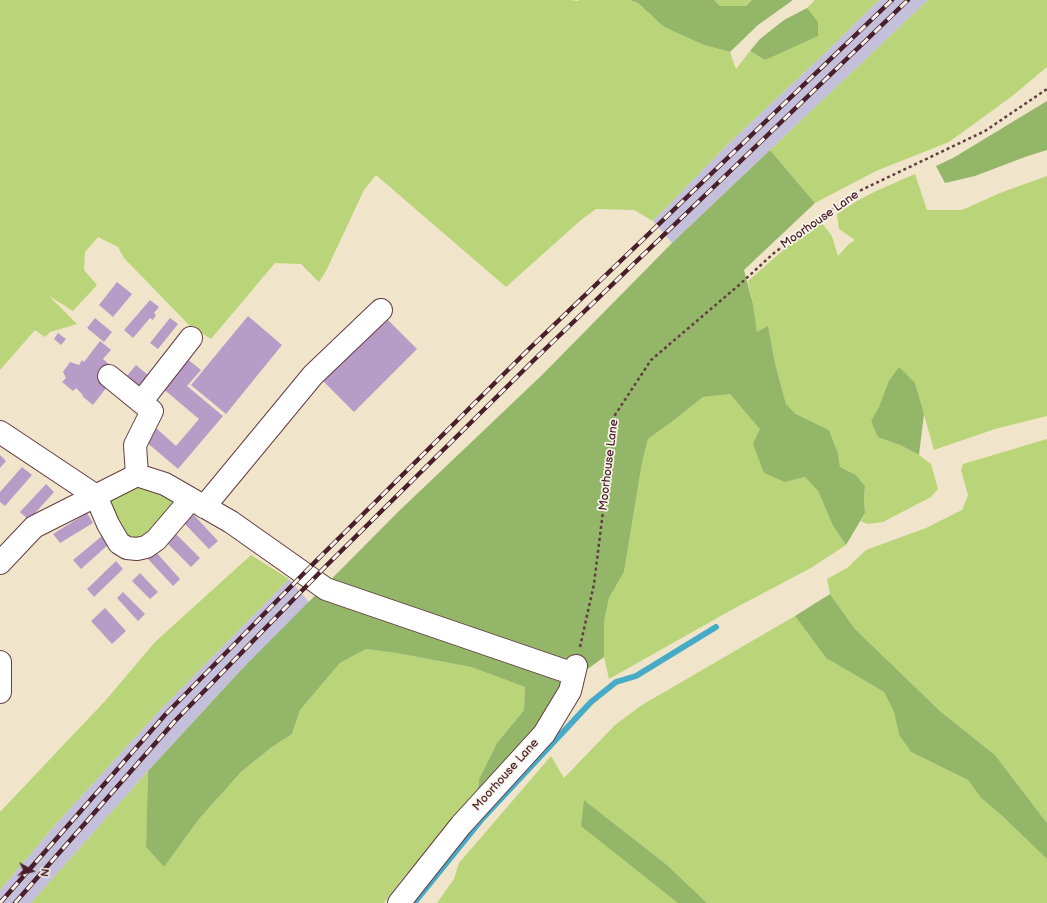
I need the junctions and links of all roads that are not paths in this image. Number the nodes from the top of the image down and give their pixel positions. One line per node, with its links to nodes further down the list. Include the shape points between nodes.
1 (380, 310): 8 (street, via 313,374)
2 (191, 338): 4 (street)
3 (109, 376): 4 (street)
4 (141, 402): 6 (street, via 152,411 135,445)
5 (0, 432): 7 (street)
6 (137, 475): 7 (street); 8 (street, via 165,484)
7 (96, 496): 8 (street, via 119,543 137,550 156,540 170,525); 9 (street, via 34,527)
8 (198, 503): 12 (street, Moorhouse Lane, via 231,522 326,589 575,670 570,691 544,734 461,825)
9 (3, 555)
10 (0, 662): 11 (street)
11 (0, 692)
12 (399, 903)

